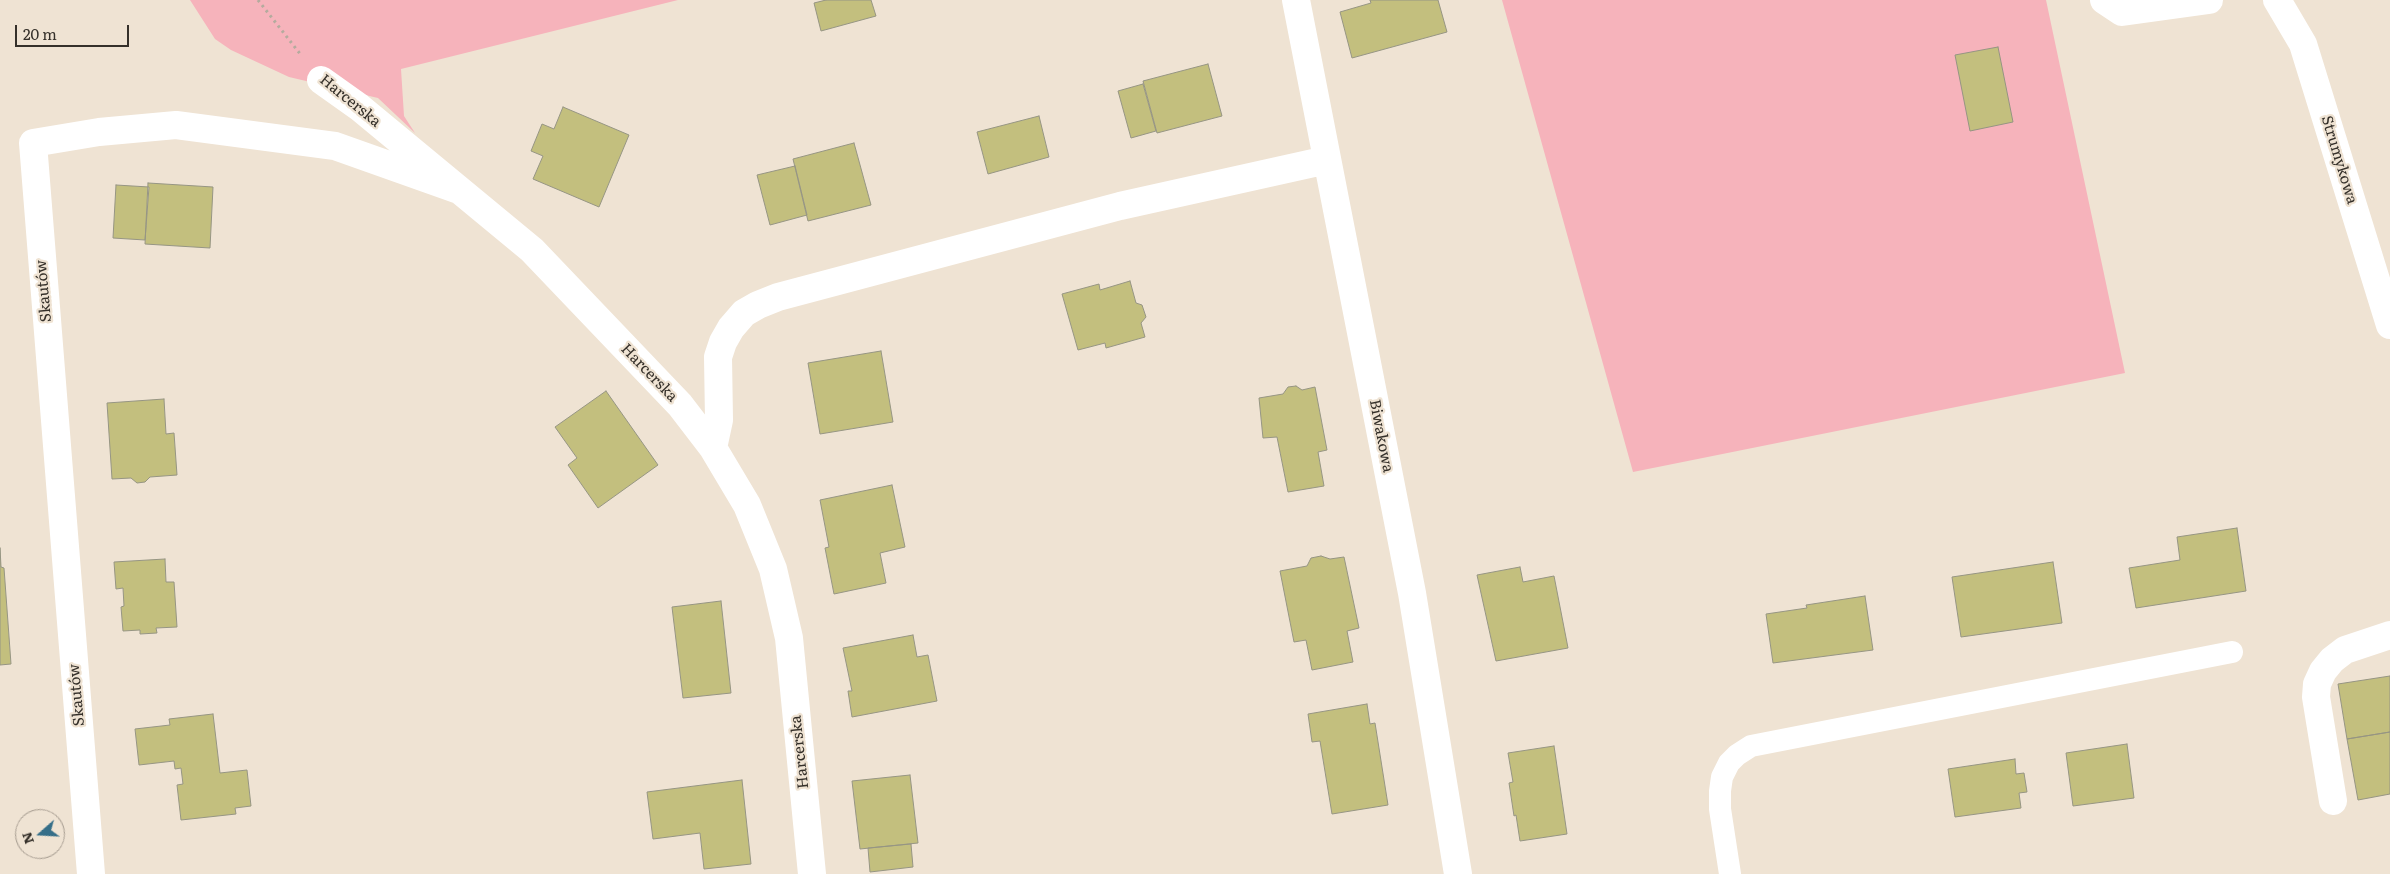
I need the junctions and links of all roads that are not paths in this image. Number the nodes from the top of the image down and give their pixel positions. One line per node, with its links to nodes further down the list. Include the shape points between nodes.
1 (1296, 0): 6 (street, Biwakowa)
2 (2104, 0): 3 (street, via 2122,12)
3 (2209, 0)
4 (2278, 0): 8 (street, Strumykowa, via 2303,44)
5 (321, 80): 7 (street, Harcerska)
6 (1327, 160): 9 (street, via 1120,206 758,305 744,313 731,328 720,349 719,420); 15 (street, Biwakowa, via 1412,593)
7 (459, 190): 9 (street, Harcerska, via 532,250 680,404); 13 (street, Skautów, via 335,146 176,125 99,132 33,143)
8 (2390, 325)
9 (713, 448): 14 (street, Harcerska, via 747,505 773,569 787,629)
10 (2390, 635): 12 (street, via 2345,650 2322,671 2317,684 2316,698)
11 (2232, 652): 16 (lane, via 1751,746 1729,763 1721,784 1720,809)
12 (2333, 801)
13 (91, 874)
14 (812, 874)
15 (1458, 874)
16 (1730, 874)

